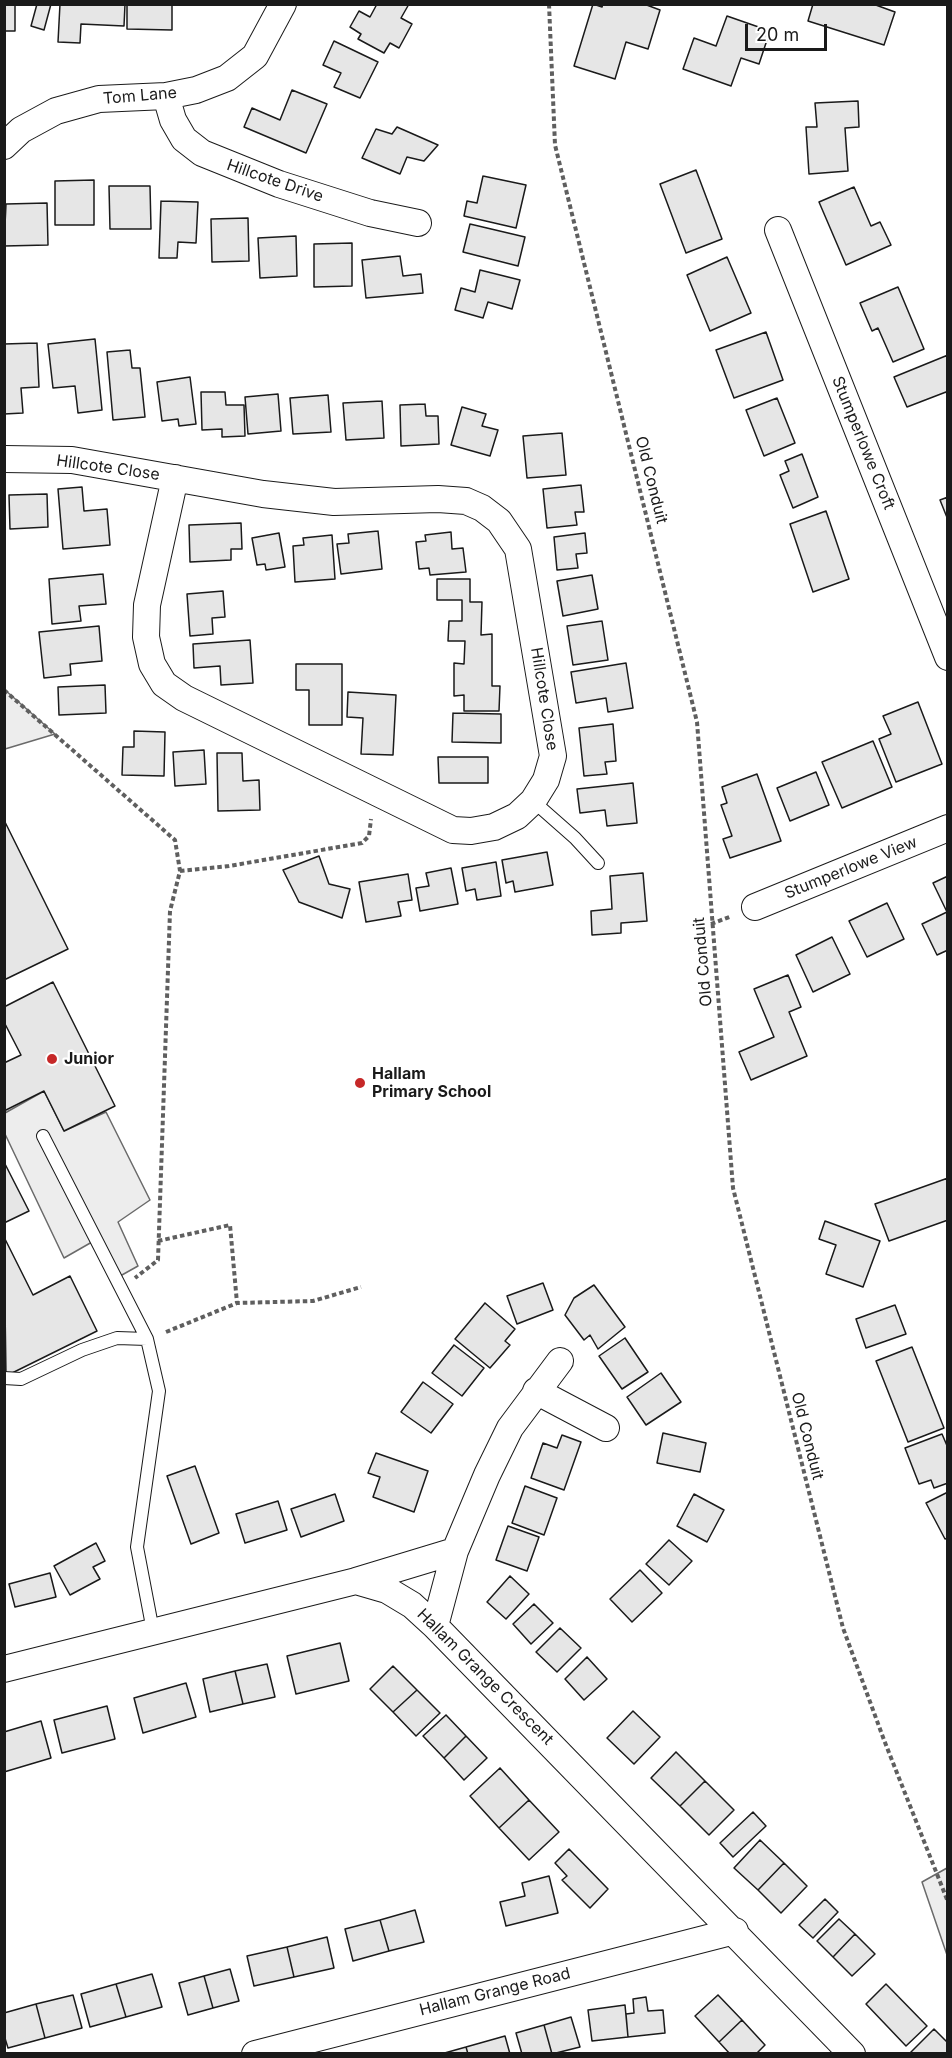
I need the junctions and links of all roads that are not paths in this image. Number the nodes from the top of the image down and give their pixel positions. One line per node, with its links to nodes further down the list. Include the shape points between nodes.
1 (283, 4): 2 (street, Tom Lane, via 255,56 244,67 196,90)
2 (166, 96): 3 (street, Tom Lane, via 99,99 56,111 21,130); 4 (street, Hillcote Drive, via 184,139 202,153 279,184 370,213)
3 (4, 146)
4 (418, 223)
5 (778, 230): 8 (street, Stumperlowe Croft)
6 (4, 459): 7 (street, Hillcote Close, via 72,460)
7 (175, 478): 9 (street, Hillcote Close, via 334,502 466,501 499,521 519,549 552,746 546,780); 9 (street, Hillcote Close, via 147,605 146,637 152,664 164,684 184,698 374,794 453,830 494,827)
8 (948, 657)
9 (533, 801): 11 (lane)
10 (948, 828): 12 (street, Stumperlowe View)
11 (598, 863)
12 (755, 907)
13 (43, 1136): 14 (lane)
14 (147, 1339): 16 (lane, via 117,1338 21,1379); 22 (lane, via 159,1391 137,1547)
15 (560, 1361): 17 (street)
16 (4, 1378)
17 (536, 1391): 18 (street); 19 (street, via 510,1428)
18 (606, 1428)
19 (455, 1551): 20 (street); 21 (street)
20 (356, 1581): 21 (street, Hallam Grange Crescent, via 387,1590); 22 (street)
21 (435, 1626): 24 (street, Hallam Grange Crescent)
22 (153, 1631): 23 (street)
23 (4, 1669)
24 (735, 1931): 25 (street, Hallam Grange Road); 26 (street, Hallam Grange Crescent)
25 (255, 2054)
26 (852, 2054)

